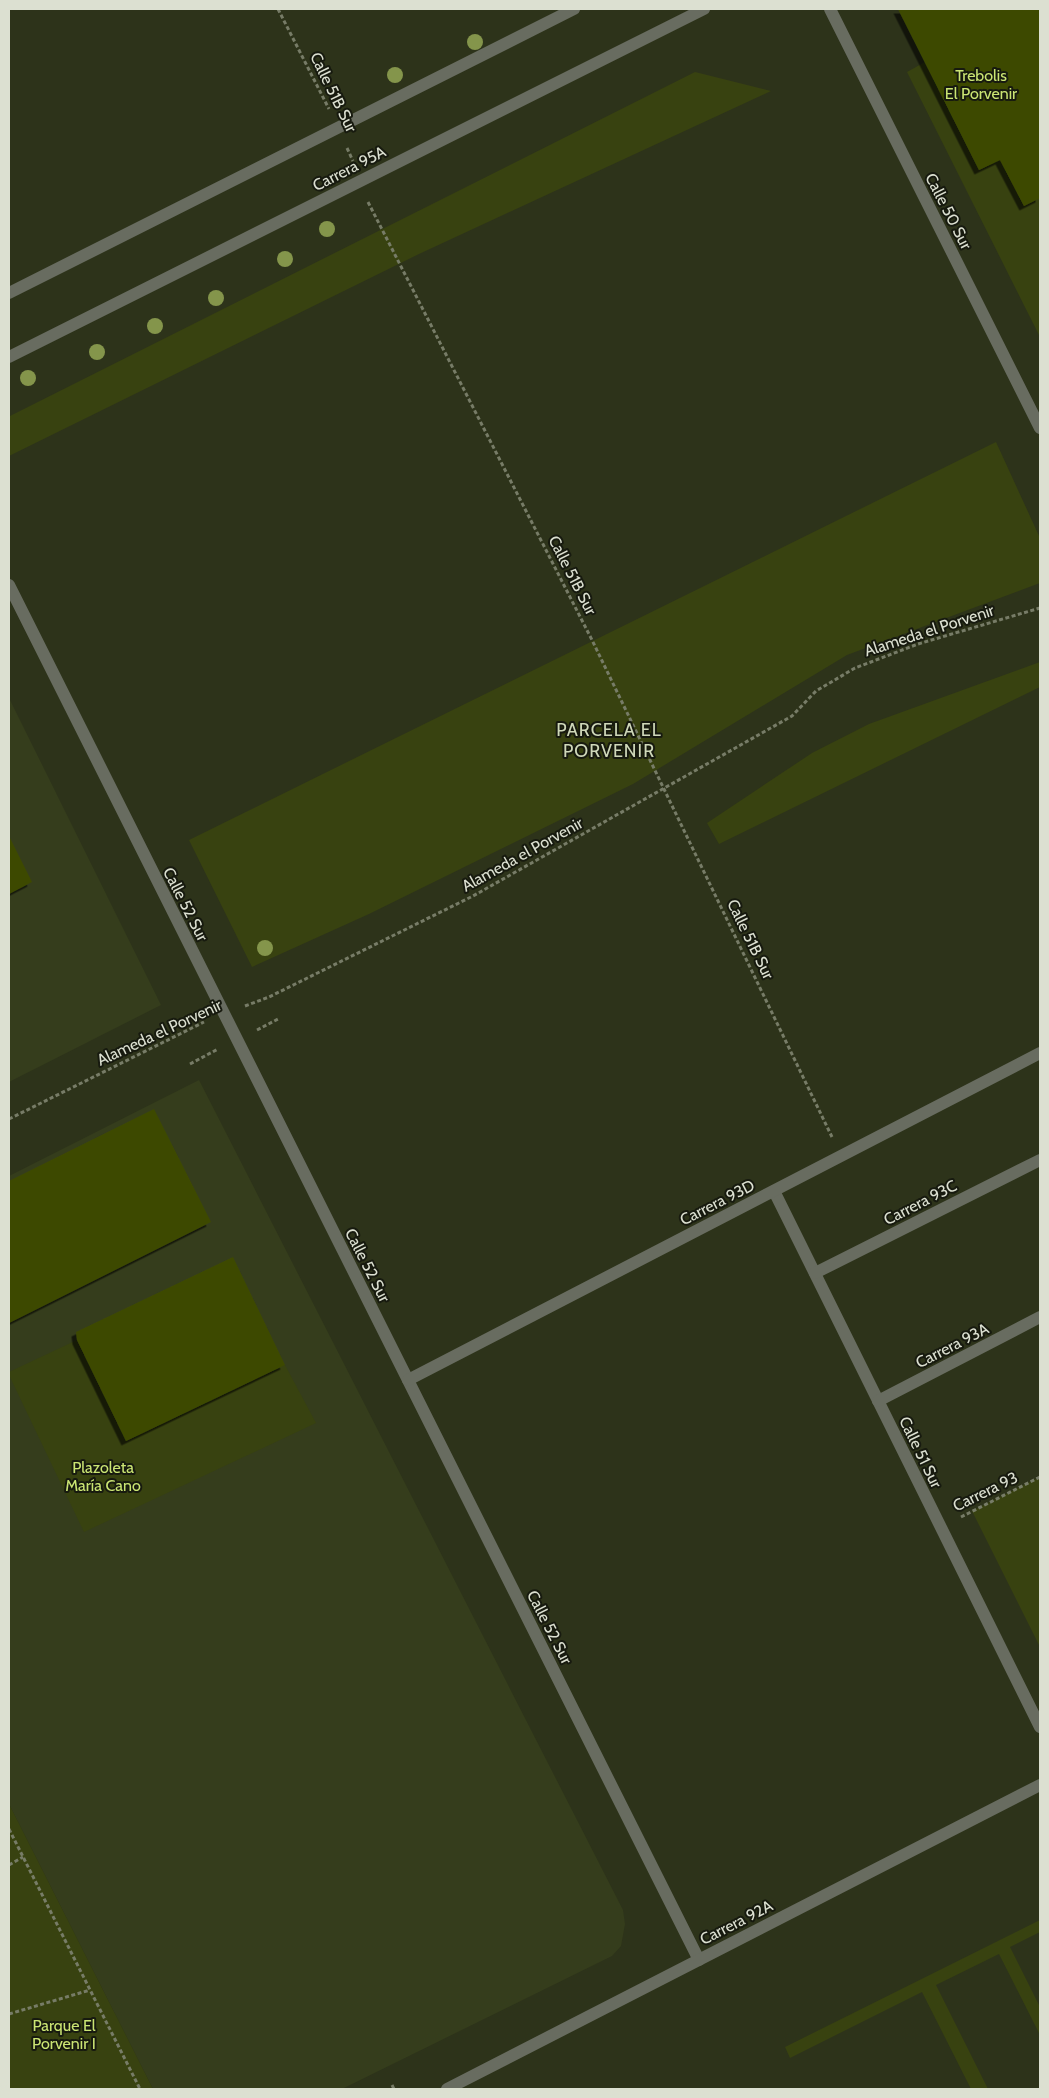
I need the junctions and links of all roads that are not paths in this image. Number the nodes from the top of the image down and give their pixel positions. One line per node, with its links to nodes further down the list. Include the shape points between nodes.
1 (574, 9): 4 (street)
2 (704, 9): 5 (street, Carrera 95A)
3 (830, 9): 6 (street, Calle 50 Sur)
4 (9, 294)
5 (9, 357)
6 (1040, 428)
7 (9, 585): 13 (street, Calle 52 Sur)
8 (1040, 1053): 10 (street, Carrera 93D)
9 (1040, 1160): 11 (street, Carrera 93C)
10 (774, 1190): 11 (street, Calle 51 Sur); 13 (street, Carrera 93D)
11 (815, 1273): 14 (street, Calle 51 Sur)
12 (1040, 1318): 14 (street, Carrera 93A)
13 (408, 1380): 17 (street, Calle 52 Sur)
14 (878, 1401): 15 (street, Calle 51 Sur)
15 (1040, 1727)
16 (1040, 1784): 17 (street, Carrera 92A)
17 (699, 1960): 18 (street, Carrera 92A)
18 (447, 2089)

